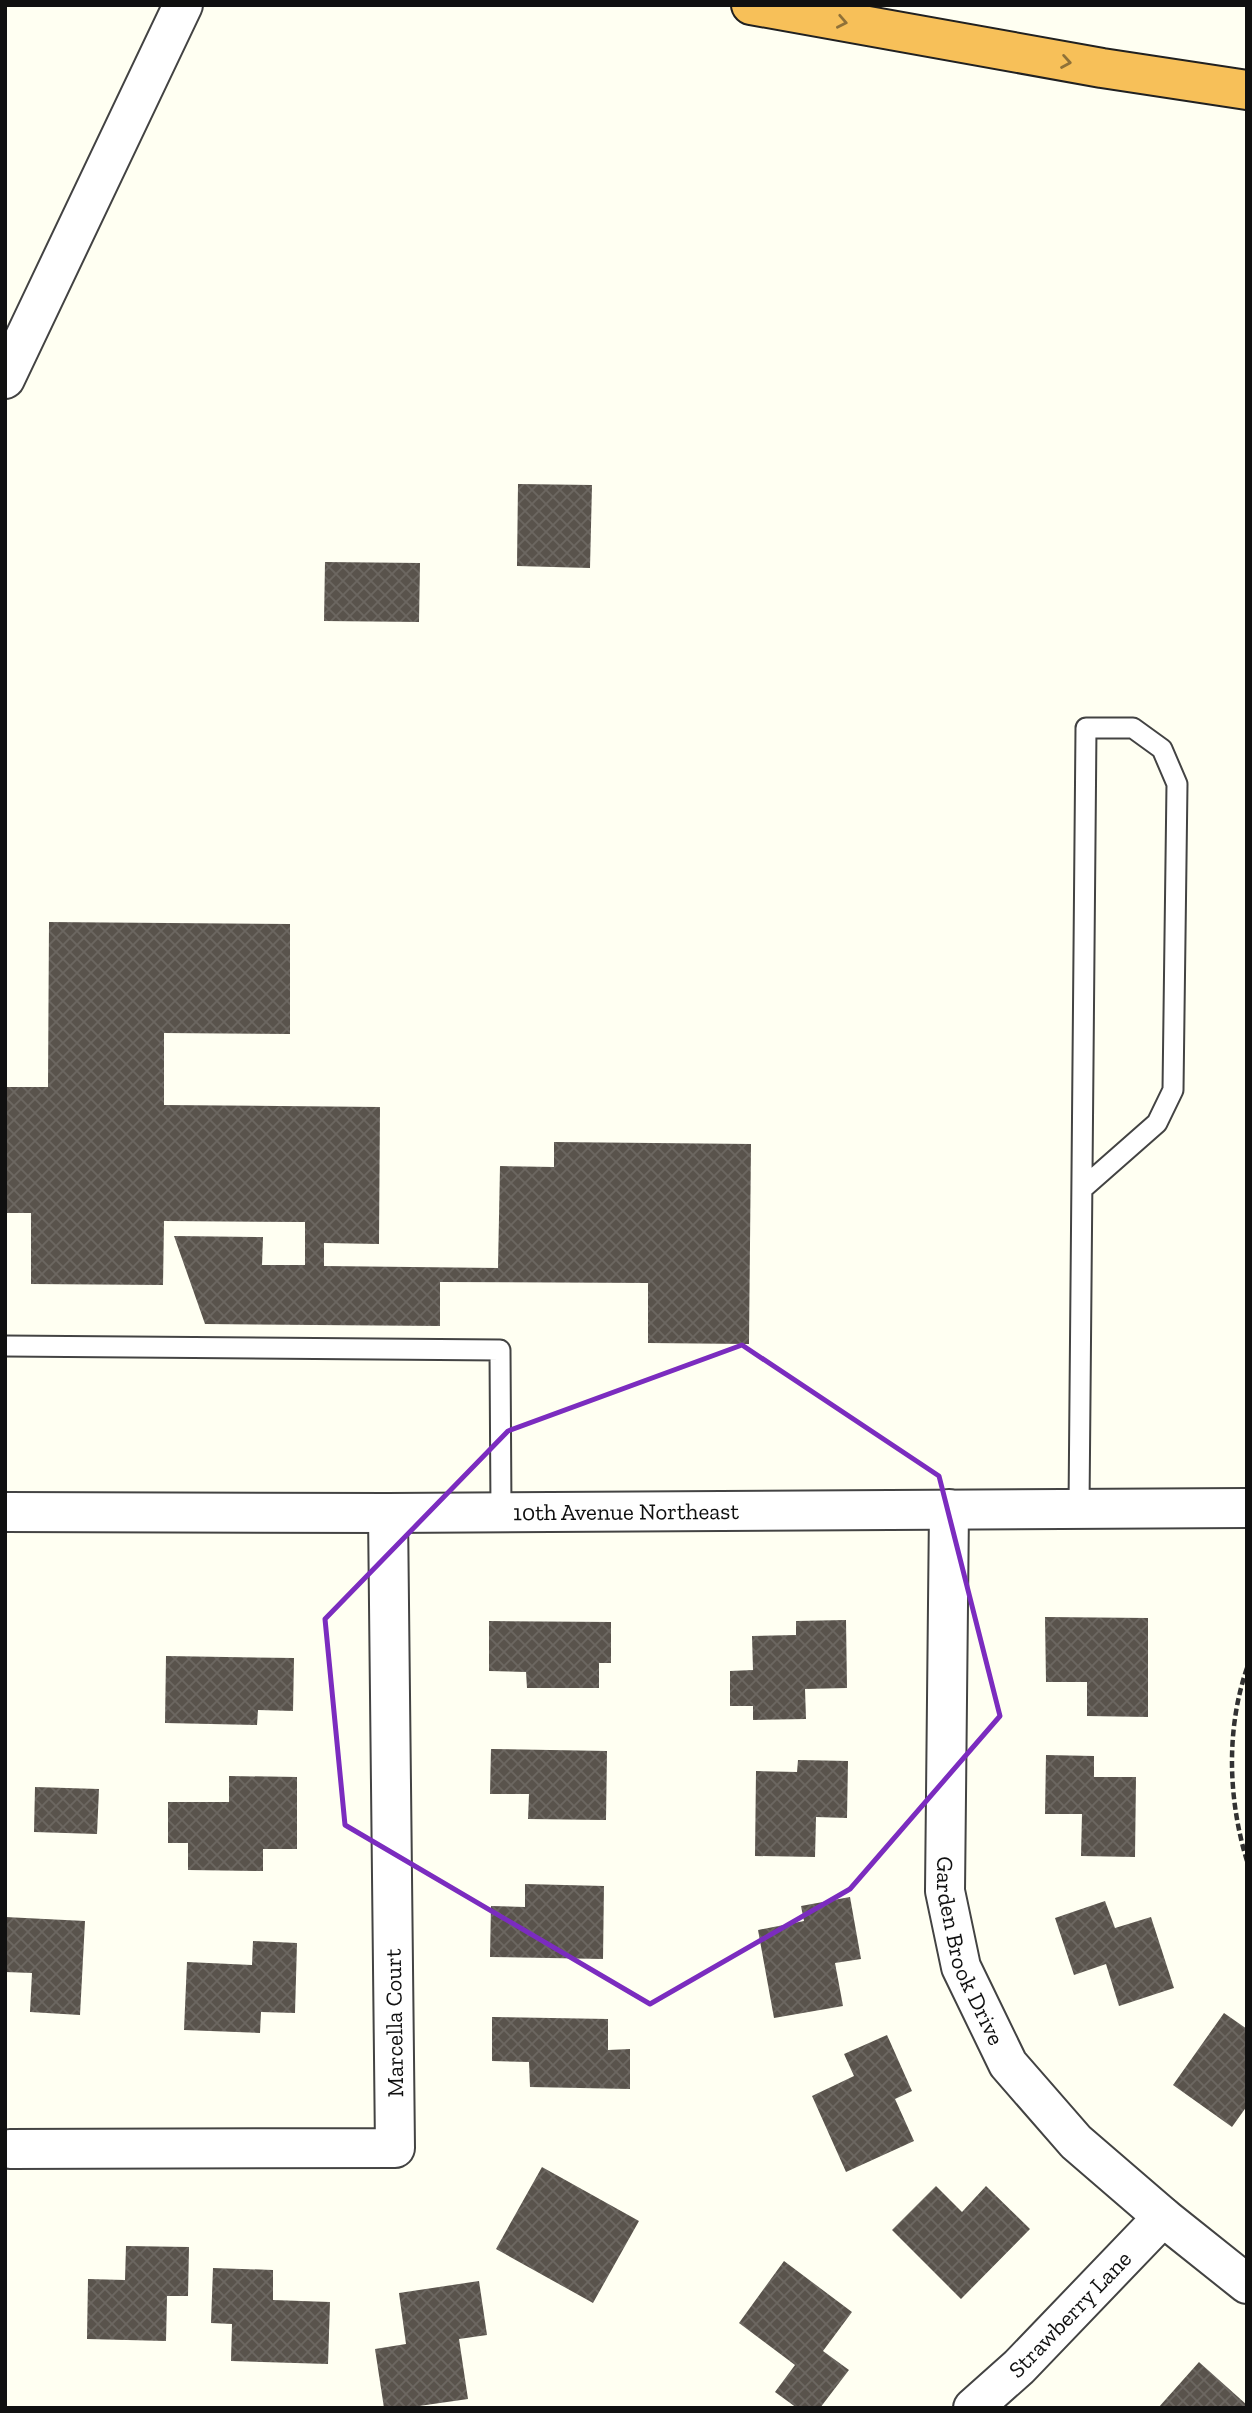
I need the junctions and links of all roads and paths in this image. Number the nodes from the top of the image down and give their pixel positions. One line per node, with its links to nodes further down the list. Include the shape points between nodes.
1 (183, 5): 4 (street)
2 (751, 5): 3 (highway, one-way to 3)
3 (1247, 90)
4 (5, 379)
5 (1082, 1189): 5 (lane, via 1157,1123 1173,1090 1177,784 1162,749 1133,728 1086,728); 7 (lane)
6 (5, 1346): 11 (lane, via 500,1350)
7 (1079, 1508): 8 (street, 10th Avenue Northeast); 9 (street, 10th Avenue Northeast)
8 (1247, 1508)
9 (949, 1509): 11 (street, 10th Avenue Northeast); 16 (street, Garden Brook Drive, via 944,1891 961,1967 1008,2064 1076,2143)
10 (5, 1512): 12 (street, 10th Avenue Northeast)
11 (501, 1512): 12 (street, 10th Avenue Northeast)
12 (388, 1513): 15 (street, Marcella Court, via 395,2148)
13 (1247, 1668): 14 (path, via 1234,1732 1233,1786)
14 (1247, 1861)
15 (10, 2149)
16 (1163, 2217): 17 (street, Garden Brook Drive); 18 (street, Strawberry Lane, via 1019,2367)
17 (1247, 2284)
18 (973, 2408)

